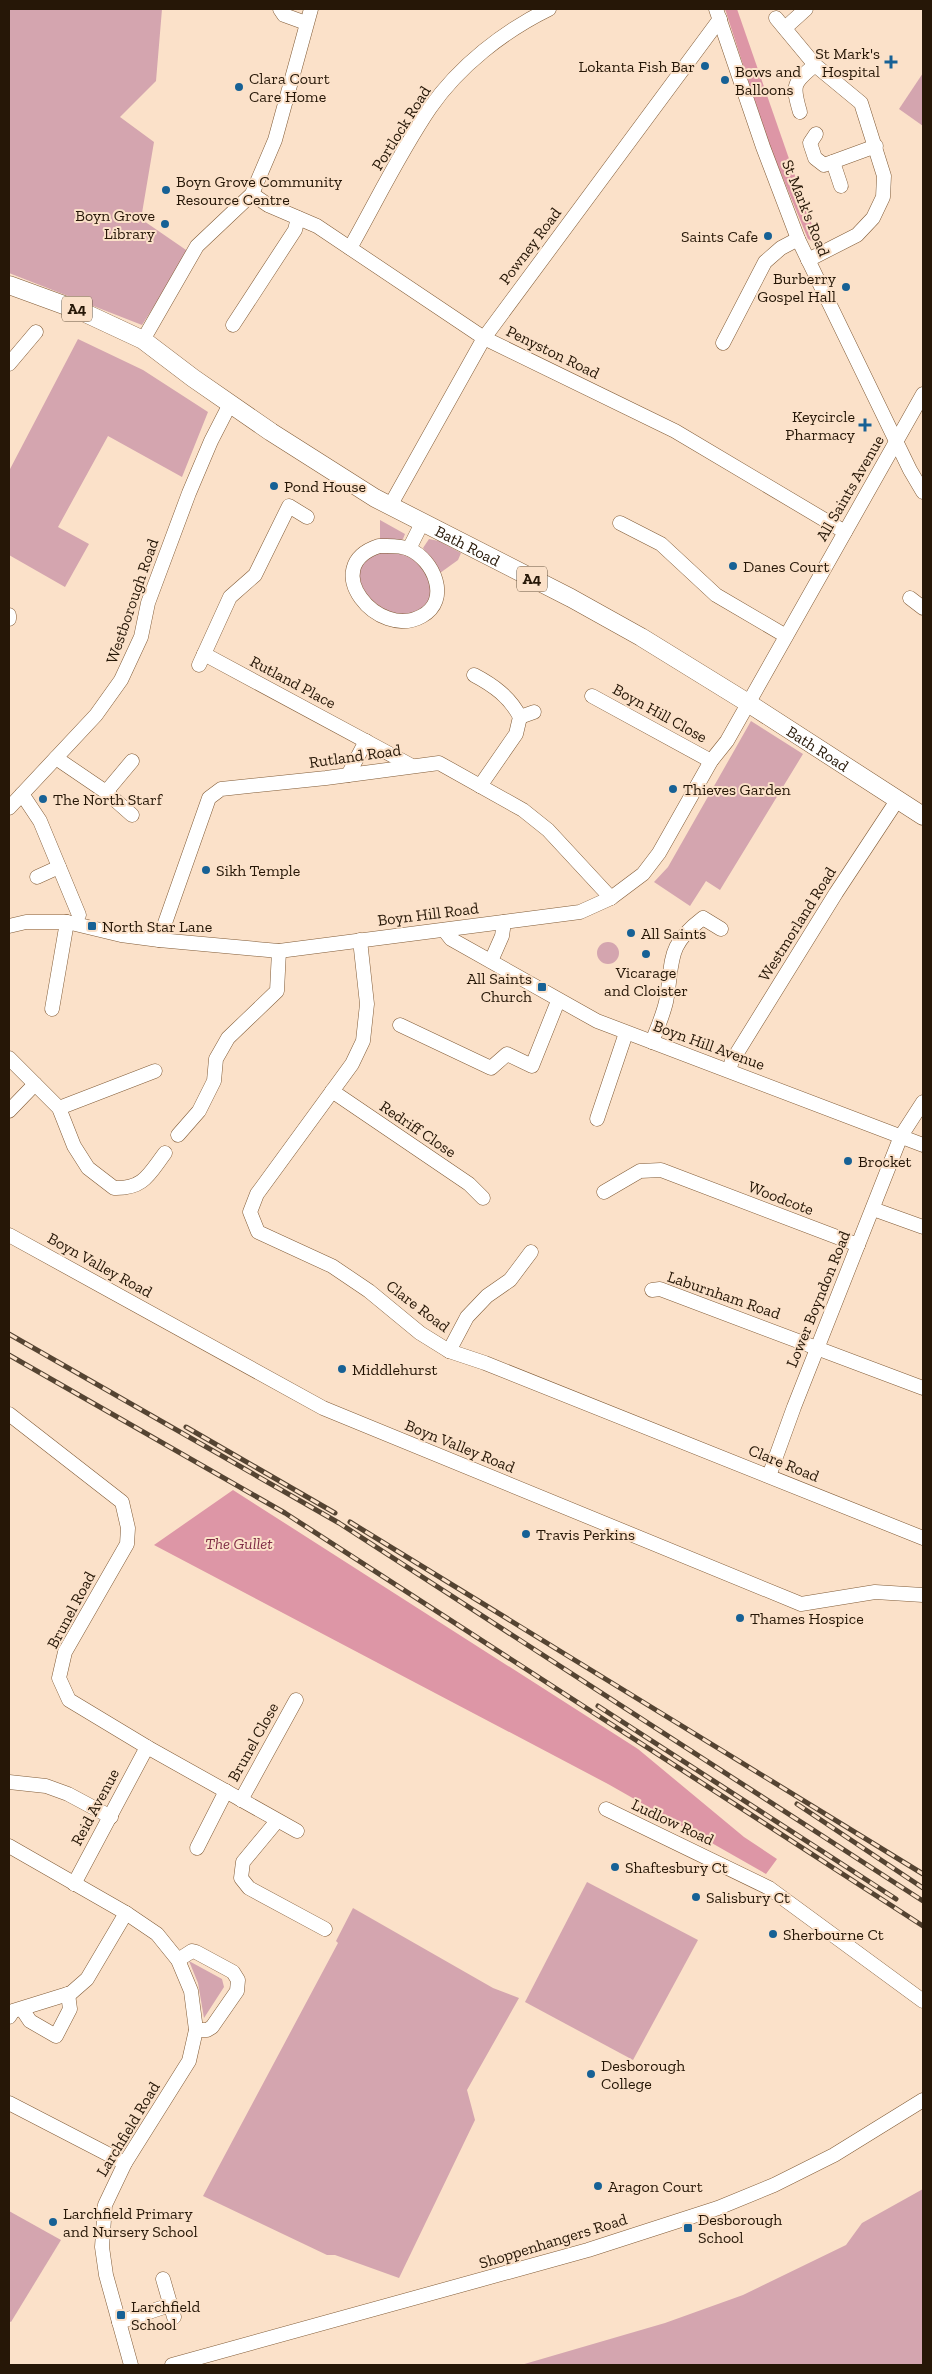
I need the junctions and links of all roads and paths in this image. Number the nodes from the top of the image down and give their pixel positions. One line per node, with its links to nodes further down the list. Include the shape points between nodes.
1 (280, 9): 6 (street, via 284,15)
2 (311, 9): 6 (street)
3 (549, 9): 16 (street, Portlock Road, via 517,26 482,53 430,108)
4 (806, 9): 7 (street, via 780,23)
5 (718, 14): 15 (street, St Mark's Road); 21 (street, Powney Road)
6 (306, 23): 13 (street, via 275,140)
7 (815, 65): 8 (street, via 797,79 793,90); 10 (street, via 861,103)
8 (800, 112)
9 (816, 134): 11 (street, via 810,143 815,158 824,165)
10 (876, 146): 11 (street); 17 (street, via 884,176 883,197 872,218 857,235)
11 (833, 162): 12 (street)
12 (840, 186)
13 (252, 194): 14 (street, Penyston Road); 22 (street, via 197,246)
14 (298, 218): 16 (street, Penyston Road, via 317,226); 19 (street, via 295,230)
15 (798, 239): 17 (street, St Mark's Road); 23 (street, via 765,262)
16 (350, 248): 21 (street, Penyston Road)
17 (808, 260): 27 (street, St Mark's Road)
18 (9, 285): 22 (main road, Bath Road / A4, via 83,312)
19 (234, 325)
20 (36, 332): 24 (street)
21 (484, 338): 29 (street, Powney Road); 33 (street, Penyston Road, via 675,431)
22 (142, 340): 26 (main road, Bath Road / A4)
23 (723, 343)
24 (9, 364)
25 (923, 394): 27 (street, All Saints Avenue)
26 (230, 404): 29 (main road, Bath Road / A4, via 319,464); 44 (street, Westborough Road, via 189,494 148,603 133,659 96,715)
27 (896, 442): 28 (street, St Mark's Road); 33 (street, All Saints Avenue)
28 (923, 492)
29 (390, 506): 31 (main road, Bath Road / A4)
30 (307, 517): 43 (street, Rutland Place, via 289,506 255,575 230,597 202,659)
31 (422, 523): 34 (street); 40 (main road, Bath Road / A4, via 579,602)
32 (620, 523): 37 (street, via 661,544 716,594)
33 (845, 532): 37 (street, All Saints Avenue)
34 (409, 550): 34 (street, via 389,546 371,549 362,555 354,570 353,587 358,597 386,618 414,619 422,616 435,602 438,586 435,578 427,564)
35 (910, 598): 36 (street)
36 (923, 608)
37 (786, 636): 40 (street, All Saints Avenue)
38 (474, 674): 42 (street, via 513,704)
39 (592, 696): 45 (street, Boyn Hill Close)
40 (748, 703): 45 (street, Boyn Hill Road, via 727,741); 52 (main road, Bath Road / A4)
41 (534, 712): 42 (street)
42 (520, 717): 49 (street, via 516,734)
43 (366, 741): 47 (street, Rutland Place); 48 (street)
44 (56, 758): 50 (street); 51 (street, Westborough Road)
45 (711, 760): 58 (street, Boyn Hill Road, via 659,853 643,874)
46 (132, 762): 50 (street)
47 (412, 766): 48 (street, Rutland Road); 49 (street, Rutland Road, via 439,763)
48 (348, 775): 64 (street, Rutland Road, via 221,789 209,798)
49 (480, 786): 58 (street, Rutland Road, via 523,810 548,830)
50 (106, 792): 54 (street)
51 (22, 794): 53 (street, Westborough Road); 56 (street, via 40,821)
52 (898, 799): 55 (main road, Bath Road / A4); 74 (street, Westmorland Road)
53 (9, 808)
54 (132, 815)
55 (923, 816)
56 (59, 868): 57 (street); 59 (street)
57 (37, 877)
58 (611, 898): 60 (street, Boyn Hill Road, via 580,912)
59 (73, 919): 61 (street, Boyn Hill Road); 64 (street, Boyn Hill Road, via 121,934); 69 (street)
60 (504, 922): 63 (street, Boyn Hill Road); 67 (street, via 502,936)
61 (9, 926)
62 (721, 929): 72 (street, via 703,918 678,942 671,956 666,1003)
63 (444, 930): 65 (street, Boyn Hill Road); 67 (street, Boyn Hill Avenue, via 450,939)
64 (159, 940): 66 (street, Boyn Hill Road)
65 (360, 940): 66 (street, Boyn Hill Road); 77 (street, Clare Road, via 367,1004 363,1041 352,1064)
66 (279, 951): 82 (street, via 278,991 228,1038 216,1059 214,1081 199,1111)
67 (491, 961): 68 (street, Boyn Hill Avenue)
68 (558, 1001): 70 (street, via 532,1066 507,1054 491,1068); 71 (street, Boyn Hill Avenue)
69 (52, 1009)
70 (400, 1025)
71 (626, 1033): 72 (street, Boyn Hill Avenue); 81 (street)
72 (652, 1042): 74 (street, Boyn Hill Avenue)
73 (9, 1058): 76 (street)
74 (729, 1070): 83 (street, Boyn Hill Avenue)
75 (155, 1071): 79 (street)
76 (35, 1084): 79 (street); 80 (street)
77 (332, 1091): 87 (street, Redriff Close, via 469,1184); 95 (street, Clare Road, via 257,1194 250,1212 258,1232 332,1266)
78 (923, 1102): 83 (street, Lower Boyndon Road)
79 (58, 1108): 85 (street, via 74,1146 88,1168 114,1188 135,1187 144,1181)
80 (9, 1111)
81 (598, 1120)
82 (178, 1135)
83 (901, 1136): 84 (street, Boyn Hill Avenue); 88 (street, Lower Boyndon Road)
84 (923, 1145)
85 (165, 1152)
86 (604, 1192): 91 (street, Woodcote, via 640,1171 660,1170 690,1187)
87 (483, 1198)
88 (873, 1208): 89 (street); 91 (street, Lower Boyndon Road)
89 (923, 1227)
90 (9, 1235): 100 (street, Boyn Valley Road, via 323,1408 801,1604 875,1592)
91 (858, 1245): 94 (street, Lower Boyndon Road)
92 (531, 1252): 95 (street, via 510,1280 467,1316)
93 (652, 1290): 94 (street, Laburnham Road, via 660,1289)
94 (817, 1347): 96 (street, Laburnham Road); 98 (street, Lower Boyndon Road)
95 (449, 1351): 98 (street, Clare Road, via 485,1362)
96 (923, 1388)
97 (9, 1414): 102 (street, Brunel Road, via 122,1502 128,1528 127,1544 65,1652 60,1678 69,1700)
98 (769, 1476): 99 (street, Clare Road)
99 (923, 1538)
100 (923, 1595)
101 (296, 1700): 105 (street, Brunel Close)
102 (147, 1747): 104 (street, Brunel Road); 107 (street, Reid Avenue)
103 (9, 1782): 107 (street, via 46,1786)
104 (226, 1791): 105 (street, Brunel Road); 111 (street)
105 (241, 1800): 108 (street, Brunel Road)
106 (606, 1809): 117 (street, Ludlow Road, via 769,1888)
107 (110, 1817): 112 (street, Reid Avenue)
108 (277, 1821): 109 (street, Brunel Road); 114 (street, via 243,1862 241,1878 249,1888)
109 (297, 1832)
110 (9, 1846): 112 (street, Larchfield Road)
111 (197, 1848)
112 (74, 1884): 113 (street, Larchfield Road)
113 (126, 1913): 115 (street, Larchfield Road, via 157,1934); 116 (street, via 87,1979)
114 (325, 1929)
115 (178, 1960): 120 (street, Larchfield Road, via 191,1991); 120 (street, via 192,1951 196,1952 233,1972 238,1980 237,1990 212,2027)
116 (68, 1994): 118 (street); 118 (street, via 70,2009 56,2036 30,2022)
117 (923, 2001)
118 (22, 2009): 119 (street)
119 (9, 2017)
120 (196, 2030): 123 (street, Larchfield Road, via 189,2061)
121 (923, 2100): 127 (street, Shoppenhangers Road, via 834,2155 718,2208 588,2250)
122 (9, 2103): 123 (street)
123 (125, 2163): 125 (street, Larchfield Road, via 105,2205 102,2247)
124 (163, 2278): 125 (street, via 172,2310)
125 (119, 2322): 126 (street, Larchfield Road)
126 (131, 2365)
127 (172, 2365)

